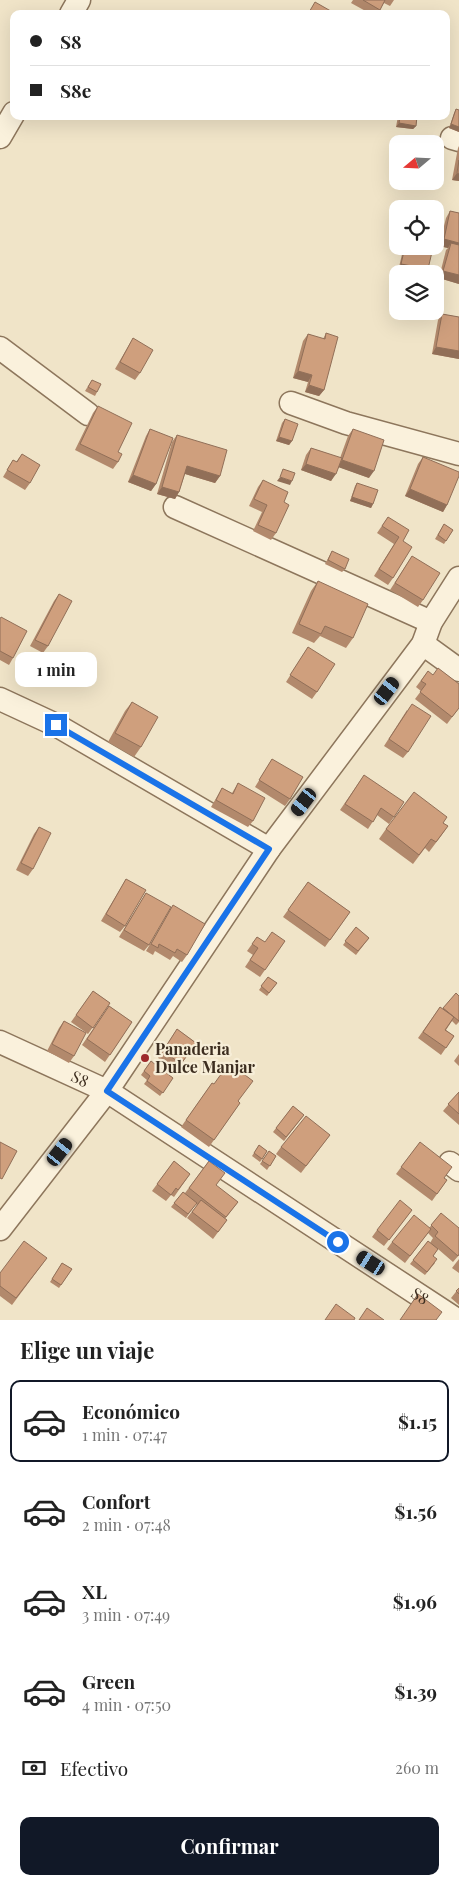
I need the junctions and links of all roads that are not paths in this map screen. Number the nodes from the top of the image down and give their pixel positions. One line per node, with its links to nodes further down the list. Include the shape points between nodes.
1 (10, 120): 2 (street)
2 (0, 136)
3 (0, 348): 5 (street)
4 (291, 404): 6 (street, via 346,423)
5 (88, 414)
6 (459, 454)
7 (175, 507): 9 (street)
8 (459, 578): 9 (street)
9 (431, 622): 10 (street)
10 (423, 644): 11 (street); 13 (street)
11 (459, 670)
12 (0, 699): 13 (street, via 56,725)
13 (269, 849): 15 (street)
14 (0, 1042): 15 (street, S8)
15 (107, 1091): 16 (street); 17 (street, S8)
16 (0, 1229)
17 (457, 1320)

